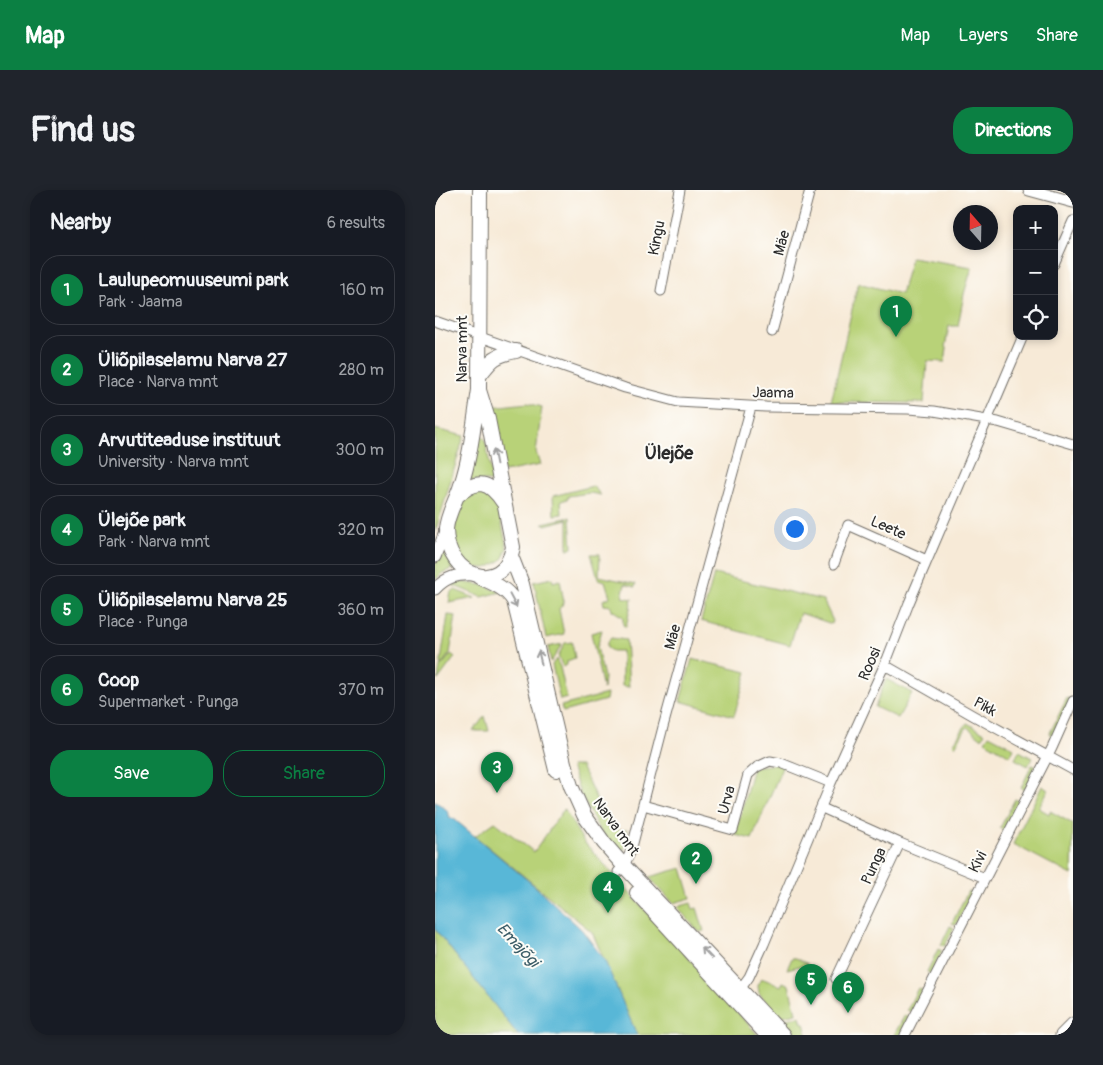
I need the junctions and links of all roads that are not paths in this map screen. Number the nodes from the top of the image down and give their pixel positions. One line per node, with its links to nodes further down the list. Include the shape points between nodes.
1 (480, 190): 11 (highway, Narva mnt)
2 (681, 190): 8 (street, Kingu)
3 (810, 190): 10 (street, Mäe)
4 (1029, 190): 5 (main road)
5 (1073, 202)
6 (1073, 221): 7 (street)
7 (1058, 255)
8 (661, 291)
9 (435, 322): 11 (street, Jaama)
10 (772, 332)
11 (478, 337): 13 (street, Jaama); 14 (highway, Narva mnt)
12 (1021, 340): 17 (street, Roosi)
13 (516, 351): 14 (highway, via 494,358); 16 (street, Jaama, via 625,388 678,402)
14 (479, 376): 15 (highway, Narva mnt)
15 (479, 390): 19 (highway, via 472,437); 20 (highway, Narva mnt, one-way to 15)
16 (751, 407): 17 (street, Jaama, via 908,409); 33 (street, Mäe)
17 (987, 420): 18 (street, Jaama); 24 (street, Roosi)
18 (1073, 444)
19 (457, 496): 20 (highway, via 473,485 482,484 494,490); 21 (highway)
20 (505, 505): 22 (highway, via 512,537)
21 (446, 529): 23 (main road); 26 (highway, via 451,552 457,562)
22 (511, 556): 26 (highway, via 507,564 493,574); 36 (highway, Narva mnt, one-way to 22, via 584,815 571,786 522,584)
23 (435, 557)
24 (927, 560): 25 (street, Leete, via 848,525); 28 (street, Roosi)
25 (834, 564)
26 (473, 575): 27 (main road, via 454,576); 36 (highway, Narva mnt, one-way to 36, via 499,586 515,601 558,777 575,816 588,836)
27 (436, 588)
28 (884, 667): 30 (street, Pikk); 32 (street, Roosi)
29 (1073, 701): 30 (street, Kivi)
30 (1048, 756): 31 (street, Pikk); 37 (street, Kivi)
31 (1073, 770)
32 (831, 783): 33 (street, Urva, via 781,763 771,761 757,767 748,775 733,830); 34 (street, Roosi)
33 (643, 805): 36 (street, Mäe, via 631,851)
34 (822, 808): 35 (street, Punga); 39 (street, Roosi, via 749,977)
35 (900, 843): 37 (street); 38 (street, Punga)
36 (621, 869): 39 (highway, Narva mnt)
37 (985, 878): 43 (street, Kivi)
38 (836, 979)
39 (737, 993): 41 (highway, Narva mnt); 42 (highway, Narva mnt)
40 (1073, 1023): 44 (main road)
41 (767, 1035)
42 (783, 1035)
43 (905, 1035)
44 (1061, 1035)

